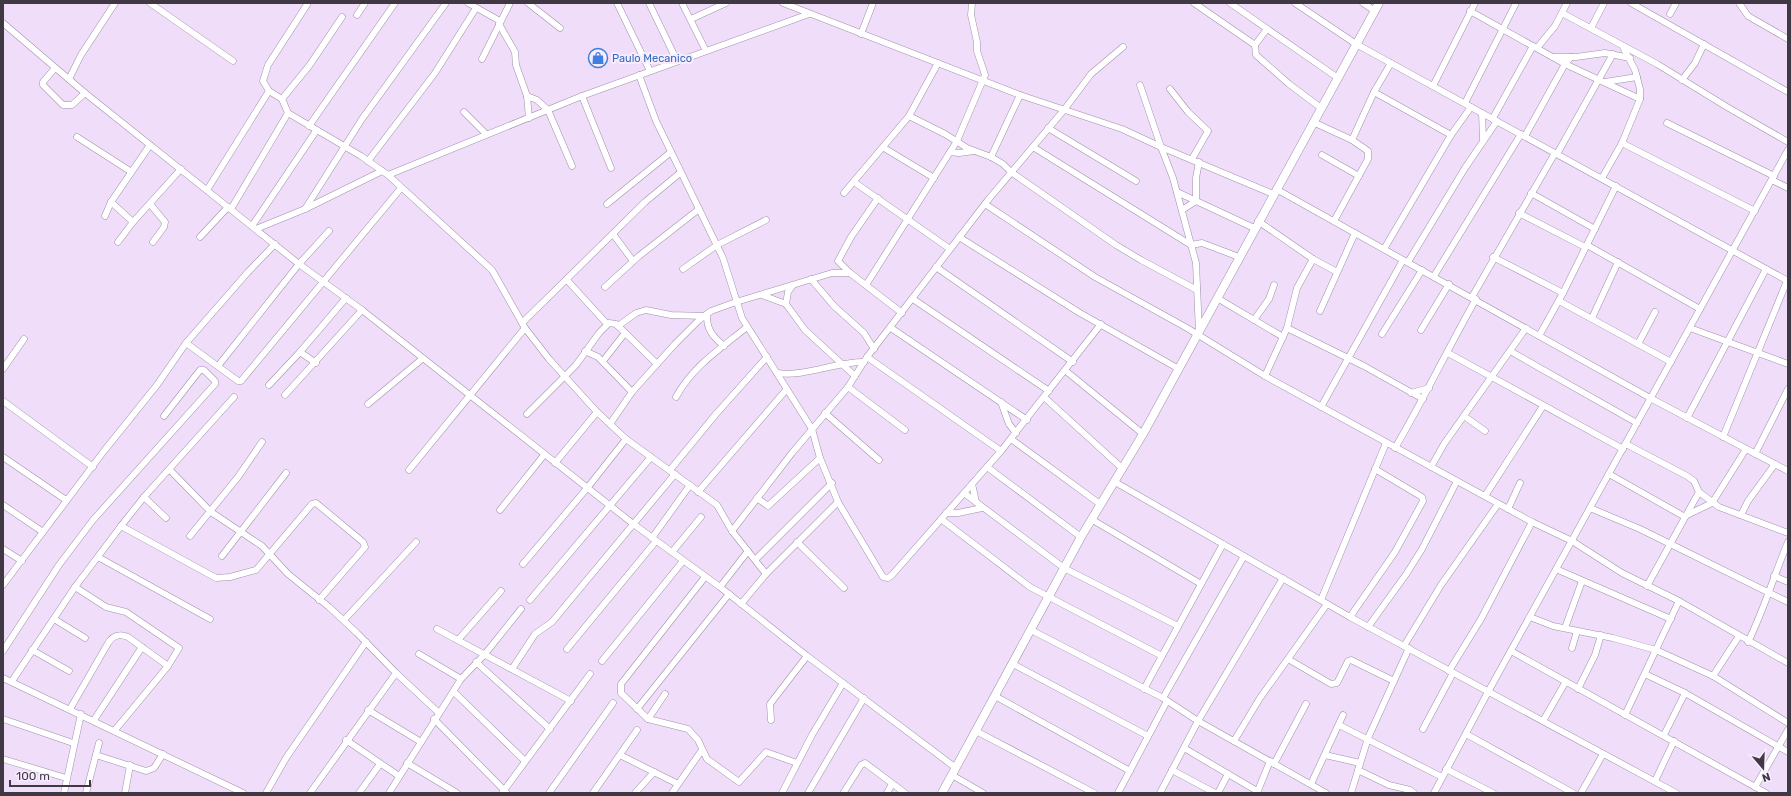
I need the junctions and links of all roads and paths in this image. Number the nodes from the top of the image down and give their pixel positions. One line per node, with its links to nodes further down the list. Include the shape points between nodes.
1 (115, 3): 67 (street, via 81,55)
2 (150, 3): 57 (street)
3 (308, 3): 74 (street, via 268,65 262,81)
4 (365, 3): 34 (street)
5 (395, 3): 96 (street)
6 (446, 3): 109 (street)
7 (468, 3): 29 (street)
8 (510, 3): 38 (street)
9 (528, 3): 39 (street)
10 (618, 3): 63 (street)
11 (649, 3): 58 (street)
12 (682, 3): 36 (street)
13 (726, 3): 36 (street)
14 (785, 3): 32 (street)
15 (873, 3): 43 (street)
16 (972, 3): 68 (street, via 971,15 977,51 985,73)
17 (1194, 3): 47 (street)
18 (1230, 3): 42 (street)
19 (1294, 3): 45 (street)
20 (1363, 3): 28 (street)
21 (1475, 3): 30 (street)
22 (1516, 3): 40 (street)
23 (1567, 3): 31 (street)
24 (1604, 3): 41 (street)
25 (1631, 3): 46 (street)
26 (1676, 3): 33 (street)
27 (1739, 3): 44 (street, via 1748,16)
28 (1377, 7): 45 (street)
29 (476, 8): 38 (street); 121 (street, via 435,73)
30 (1470, 11): 40 (street); 72 (street)
31 (1562, 12): 41 (street); 50 (street, via 1547,36)
32 (809, 14): 43 (street); 51 (street)
33 (1670, 14)
34 (357, 15)
35 (342, 17): 81 (street, via 309,66)
36 (691, 19): 51 (street)
37 (3, 23): 62 (street)
38 (500, 23): 56 (street); 79 (street, via 515,52 516,65)
39 (560, 28)
40 (1502, 28): 50 (street); 83 (street)
41 (1591, 28): 48 (street)
42 (1267, 29): 47 (street); 66 (street)
43 (861, 34): 59 (street)
44 (1788, 39)
45 (1356, 44): 60 (street); 66 (street)
46 (1704, 44): 69 (street, via 1695,63); 76 (street)
47 (1255, 45): 85 (street, via 1258,56)
48 (1622, 45): 55 (street); 69 (street)
49 (1123, 47): 87 (street, via 1091,74)
50 (1535, 47): 53 (street); 93 (street)
51 (706, 51): 58 (street)
52 (1613, 54): 54 (street); 55 (street); 70 (street)
53 (1552, 57): 54 (street); 61 (street)
54 (1571, 57): 61 (street)
55 (1630, 58): 65 (street)
56 (482, 59)
57 (233, 61)
58 (677, 61): 63 (street)
59 (938, 63): 68 (street); 91 (street)
60 (1391, 63): 72 (street); 75 (street)
61 (1565, 64): 70 (street); 101 (street)
62 (56, 68): 67 (street); 77 (street, via 42,86 63,105 72,104)
63 (650, 71): 64 (street)
64 (639, 75): 80 (street); 115 (street)
65 (1637, 77): 70 (street); 82 (street)
66 (1338, 78): 85 (street)
67 (69, 79): 77 (street)
68 (983, 80): 78 (street); 105 (street)
69 (1682, 80): 106 (street)
70 (1602, 81): 82 (street); 117 (street)
71 (1140, 85): 111 (street)
72 (1433, 86): 83 (street)
73 (1170, 89): 120 (street, via 1188,112 1208,131)
74 (269, 91): 81 (street); 140 (street)
75 (1374, 92): 100 (street); 104 (street)
76 (1788, 92)
77 (85, 93): 108 (street)
78 (1020, 95): 87 (street); 119 (street)
79 (527, 96): 86 (street, via 537,100); 92 (street)
80 (582, 96): 86 (street); 124 (street)
81 (282, 99): 89 (street)
82 (1640, 99): 107 (street)
83 (1464, 103): 84 (street)
84 (1471, 107): 90 (street); 100 (street)
85 (1321, 108): 94 (street)
86 (548, 110): 92 (street); 123 (street)
87 (1064, 110): 97 (street); 111 (street, via 1122,129)
88 (464, 112): 99 (street)
89 (288, 113): 96 (street); 151 (street)
90 (1482, 113): 93 (street); 103 (street)
91 (910, 116): 105 (street); 112 (street)
92 (529, 118): 99 (street)
93 (1495, 120): 101 (street); 103 (street)
94 (1313, 122): 104 (street); 141 (street)
95 (1667, 123): 134 (street)
96 (309, 126): 98 (street)
97 (1048, 128): 110 (street); 135 (street)
98 (316, 131): 109 (street); 163 (street)
99 (486, 134): 130 (street)
100 (1451, 135): 177 (street)
101 (1523, 135): 117 (street); 194 (street)
102 (77, 137): 126 (street)
103 (1483, 139): 184 (street)
104 (1352, 140): 131 (street, via 1368,151 1368,159)
105 (957, 141): 113 (street); 116 (street)
106 (1788, 142)
107 (1622, 143): 133 (street); 155 (street)
108 (150, 144): 125 (street); 126 (street)
109 (344, 146): 121 (street); 152 (street)
110 (1033, 147): 128 (street); 174 (street)
111 (1161, 147): 120 (street); 142 (street)
112 (884, 148): 132 (street); 136 (street)
113 (974, 150): 116 (street); 119 (street)
114 (1788, 150): 134 (street)
115 (671, 152): 129 (street); 149 (street)
116 (950, 152): 132 (street)
117 (1556, 153): 133 (street); 144 (street)
118 (1322, 155): 131 (street)
119 (991, 157): 128 (street)
120 (1192, 159): 122 (street)
121 (368, 161): 127 (street)
122 (1199, 162): 141 (street); 146 (street)
123 (572, 166)
124 (611, 168)
125 (180, 169): 140 (street); 148 (street)
126 (130, 171): 147 (street)
127 (382, 171): 130 (street); 152 (street)
128 (1011, 172): 150 (street); 204 (street, via 1116,245)
129 (680, 173): 153 (street); 167 (street)
130 (388, 175): 138 (street)
131 (1359, 176): 160 (street)
132 (934, 178): 158 (street)
133 (1602, 178): 137 (street)
134 (1773, 178): 139 (street); 155 (street)
135 (1136, 181)
136 (854, 182): 143 (street); 145 (street)
137 (1616, 186): 164 (street); 178 (street)
138 (401, 188): 197 (street); 224 (street, via 492,270)
139 (1788, 188)
140 (207, 190): 151 (street)
141 (1274, 191): 160 (street); 162 (street)
142 (1177, 192): 146 (street); 154 (street)
143 (844, 193)
144 (1531, 193): 156 (street); 164 (street)
145 (878, 198): 158 (street); 183 (street)
146 (1196, 201): 154 (street); 162 (street)
147 (110, 202): 157 (street); 161 (street)
148 (150, 204): 161 (street); 171 (street, via 165,222)
149 (607, 204)
150 (985, 204): 169 (street); 233 (street, via 1096,277)
151 (229, 208): 163 (street); 168 (street)
152 (305, 209): 163 (street)
153 (699, 209): 173 (street); 182 (street)
154 (1182, 210): 174 (street)
155 (1755, 211): 178 (street)
156 (1519, 213): 175 (street); 180 (street)
157 (104, 216)
158 (908, 219): 176 (street); 201 (street)
159 (766, 220): 173 (street)
160 (1334, 221): 166 (street)
161 (134, 222): 170 (street)
162 (1256, 225): 179 (street); 181 (street)
163 (254, 227): 172 (street)
164 (1595, 229): 175 (street)
165 (329, 231): 186 (street)
166 (1355, 233): 177 (street); 191 (street)
167 (613, 234): 182 (street); 196 (street)
168 (200, 237)
169 (959, 237): 176 (street); 223 (street)
170 (118, 242)
171 (153, 242)
172 (275, 244): 186 (street); 239 (street)
173 (717, 245): 188 (street); 212 (street)
174 (1191, 245): 179 (street, via 1207,244); 204 (street, via 1198,272)
175 (1586, 246): 185 (street); 205 (street)
176 (950, 249): 187 (street)
177 (1384, 249): 184 (street)
178 (1734, 250): 189 (street); 214 (street)
179 (1239, 257): 208 (street)
180 (1493, 257): 205 (street); 209 (street)
181 (1313, 259): 191 (street); 228 (street, via 1297,288)
182 (633, 261): 203 (street)
183 (838, 261): 192 (street); 193 (street)
184 (1406, 261): 190 (street); 250 (street)
185 (1618, 262): 214 (street); 220 (street)
186 (299, 264): 197 (street); 259 (street)
187 (936, 267): 210 (street); 253 (street)
188 (683, 269)
189 (1766, 269): 198 (street); 238 (street)
190 (1422, 270): 194 (street); 234 (street)
191 (1337, 272): 216 (street)
192 (832, 273): 193 (street); 195 (street)
193 (850, 274): 201 (street)
194 (1434, 276): 199 (street)
195 (811, 279): 200 (street); 242 (street, via 834,306 864,333)
196 (566, 280): 222 (street); 224 (street)
197 (322, 281): 207 (street); 259 (street, via 241,380 238,381)
198 (1788, 281): 246 (street)
199 (1449, 284): 209 (street); 231 (street)
200 (793, 285): 206 (street); 213 (street, via 788,292)
201 (866, 285): 218 (street)
202 (1274, 285): 221 (street, via 1269,299)
203 (605, 286)
204 (1197, 290): 233 (street)
205 (1563, 293): 211 (street)
206 (762, 295): 212 (street); 213 (street)
207 (346, 298): 215 (street); 244 (street)
208 (1216, 298): 221 (street); 233 (street)
209 (1474, 298): 229 (street); 247 (street)
210 (913, 300): 218 (street); 273 (street)
211 (1559, 301): 220 (street); 235 (street)
212 (736, 302): 219 (street); 226 (street)
213 (786, 304): 257 (street, via 805,330)
214 (1700, 309): 230 (street)
215 (362, 310): 249 (street); 255 (street)
216 (1320, 311)
217 (1655, 312): 240 (street)
218 (902, 313): 227 (street)
219 (705, 315): 225 (street, via 671,315 643,311); 241 (street, via 711,334); 256 (street)
220 (1592, 318): 240 (street)
221 (1254, 320): 236 (street)
222 (607, 324): 225 (street, via 613,323); 245 (street)
223 (1101, 324): 253 (street); 261 (street)
224 (523, 325): 264 (street); 277 (street)
225 (618, 326): 232 (street)
226 (747, 327): 241 (street); 248 (street)
227 (891, 328): 242 (street); 284 (street)
228 (1287, 328): 236 (street); 250 (street)
229 (1526, 328): 235 (street); 243 (street)
230 (1690, 328): 238 (street); 254 (street)
231 (1421, 330)
232 (625, 333): 252 (street); 256 (street)
233 (1198, 334): 261 (street); 266 (street)
234 (1382, 334)
235 (1539, 336): 282 (street)
236 (1283, 337): 266 (street)
237 (24, 339): 260 (street)
238 (1728, 341): 246 (street); 293 (street)
239 (186, 343): 259 (street); 319 (street)
240 (1638, 344): 254 (street)
241 (724, 346): 279 (street, via 690,376)
242 (874, 349): 251 (street)
243 (1510, 351): 267 (street); 295 (street)
244 (300, 352): 255 (street); 268 (street)
245 (585, 352): 252 (street); 264 (street)
246 (1757, 352): 258 (street); 302 (street)
247 (1448, 353): 267 (street); 270 (street)
248 (767, 357): 263 (street); 327 (street, via 716,414)
249 (422, 359): 277 (street); 285 (street)
250 (1348, 359): 275 (street); 287 (street)
251 (866, 360): 257 (street); 265 (street); 310 (street)
252 (602, 361): 274 (street)
253 (1073, 362): 262 (street)
254 (1670, 362): 282 (street)
255 (316, 363): 276 (street)
256 (657, 364): 274 (street)
257 (842, 364): 263 (street, via 792,374); 265 (street)
258 (1788, 364)
259 (218, 366)
260 (3, 369)
261 (1179, 369): 301 (street)
262 (1066, 371): 273 (street); 301 (street)
263 (777, 373): 272 (street)
264 (565, 376): 288 (street); 290 (street)
265 (855, 376): 269 (street)
266 (1265, 376): 287 (street)
267 (1491, 377): 286 (street); 292 (street)
268 (269, 385)
269 (848, 387): 289 (street); 298 (street)
270 (1429, 388): 275 (street); 281 (street)
271 (1788, 389): 311 (street)
272 (786, 390): 297 (street); 337 (street)
273 (1049, 391): 280 (street)
274 (632, 392): 296 (street)
275 (1411, 393): 281 (street)
276 (285, 395)
277 (470, 395): 312 (street); 325 (street)
278 (234, 397): 324 (street)
279 (676, 397)
280 (1044, 397): 294 (street); 322 (street)
281 (1423, 399): 308 (street)
282 (1652, 399): 293 (street); 295 (street)
283 (3, 401): 319 (street)
284 (1001, 402): 294 (street); 300 (street, via 1009,424)
285 (368, 404)
286 (1543, 406): 307 (street); 340 (street)
287 (1321, 407): 306 (street)
288 (597, 412): 296 (street); 317 (street)
289 (825, 413): 297 (street); 316 (street)
290 (527, 414)
291 (164, 416): 440 (street, via 200,370 204,370 215,382 177,429 93,520 59,565)
292 (1464, 416): 299 (street); 321 (street)
293 (1687, 418): 302 (street)
294 (1026, 420): 300 (street)
295 (1637, 423): 307 (street)
296 (610, 424): 303 (street)
297 (812, 429): 315 (street); 342 (street)
298 (905, 430)
299 (1485, 431)
300 (1016, 432): 304 (street)
301 (1143, 434): 322 (street)
302 (1723, 437): 309 (street)
303 (626, 439): 314 (street); 336 (street)
304 (1010, 439): 310 (street); 347 (street)
305 (262, 442): 355 (street)
306 (1386, 443): 308 (street); 323 (street)
307 (1625, 446): 329 (street); 338 (street, via 1687,476)
308 (1395, 448): 321 (street)
309 (1746, 449): 311 (street); 346 (street)
310 (1000, 451): 320 (street)
311 (1755, 454): 318 (street)
312 (544, 455): 317 (street); 354 (street)
313 (3, 457): 343 (street)
314 (651, 457): 327 (street); 350 (street)
315 (820, 458): 332 (street); 342 (street, via 768,506)
316 (879, 460)
317 (555, 463): 336 (street)
318 (1774, 464): 326 (street); 357 (street, via 1748,500)
319 (93, 467): 343 (street)
320 (987, 467): 334 (street); 371 (street)
321 (1431, 467): 330 (street)
322 (1122, 469): 331 (street)
323 (1375, 469): 410 (street); 416 (street, via 1422,497 1423,501 1395,552)
324 (170, 470): 341 (street); 355 (street)
325 (408, 470)
326 (1788, 471)
327 (672, 472): 335 (street); 364 (street)
328 (286, 473): 366 (street)
329 (1608, 474): 352 (street); 358 (street)
330 (1457, 481): 340 (street); 423 (street, via 1407,573)
331 (1115, 482): 347 (street); 377 (street)
332 (832, 483): 344 (street); 386 (street)
333 (1520, 483): 353 (street)
334 (972, 484): 339 (street); 345 (street)
335 (690, 485): 337 (street); 372 (street)
336 (588, 487): 350 (street); 389 (street)
337 (698, 492): 367 (street, via 720,509)
338 (1699, 492): 346 (street); 358 (street)
339 (964, 493): 345 (street); 356 (street)
340 (1485, 496): 348 (street)
341 (144, 497): 360 (street); 365 (street)
342 (757, 498): 367 (street)
343 (66, 500): 368 (street)
344 (838, 502): 361 (street, via 880,575 885,578 892,576); 375 (street)
345 (976, 502): 351 (street)
346 (1712, 503): 357 (street); 358 (street)
347 (1100, 504): 362 (street)
348 (1498, 504): 353 (street); 435 (street, via 1441,584)
349 (3, 505): 368 (street)
350 (610, 505): 364 (street); 409 (street)
351 (982, 508): 356 (street); 390 (street)
352 (1590, 508): 373 (street); 378 (street)
353 (1508, 509): 363 (street)
354 (500, 510)
355 (211, 512): 366 (street); 370 (street)
356 (946, 513): 361 (street)
357 (1741, 515): 369 (street)
358 (1686, 516): 378 (street)
359 (701, 517): 381 (street)
360 (166, 518)
361 (942, 519): 407 (street)
362 (1091, 519): 371 (street); 398 (street)
363 (1532, 522): 373 (street); 454 (street)
364 (632, 524): 372 (street); 452 (street, via 552,622 535,634)
365 (121, 526): 382 (street, via 216,578 223,579 253,572); 385 (street)
366 (239, 531): 382 (street); 383 (street)
367 (732, 531): 380 (street)
368 (43, 532): 387 (street)
369 (1788, 533)
370 (190, 536)
371 (1081, 537): 390 (street)
372 (654, 539): 381 (street); 437 (street)
373 (1572, 541): 391 (street); 401 (street)
374 (416, 542): 421 (street)
375 (797, 542): 392 (street); 403 (street)
376 (1788, 542): 393 (street)
377 (1224, 544): 384 (street); 398 (street)
378 (1670, 544): 401 (street); 405 (street)
379 (3, 549): 387 (street)
380 (748, 550): 386 (street); 402 (street)
381 (672, 552): 388 (street)
382 (270, 554): 408 (street, via 288,574); 408 (street, via 313,502 363,542 364,549)
383 (222, 556)
384 (1244, 556): 395 (street); 474 (street)
385 (98, 557): 400 (street); 419 (street)
386 (756, 559): 392 (street)
387 (22, 561): 399 (street)
388 (683, 561): 394 (street); 447 (street)
389 (523, 564)
390 (1064, 568): 407 (street); 422 (street)
391 (1556, 569): 396 (street); 417 (street)
392 (766, 574): 413 (street)
393 (1774, 576): 397 (street); 405 (street)
394 (705, 577): 402 (street); 477 (street, via 621,684 621,693)
395 (1283, 578): 410 (street); 489 (street)
396 (1582, 582): 420 (street); 424 (street)
397 (1788, 582)
398 (1201, 584): 422 (street)
399 (3, 585)
400 (75, 586): 418 (street); 451 (street, via 106,607 126,612 178,646 179,649)
401 (1647, 586): 411 (street)
402 (720, 588): 406 (street)
403 (844, 588)
404 (501, 591): 431 (street)
405 (1768, 592): 412 (street); 433 (street, via 1760,618)
406 (729, 594): 413 (street); 477 (street)
407 (1048, 598): 426 (street); 445 (street)
408 (319, 600): 421 (street)
409 (530, 600)
410 (1321, 600): 414 (street)
411 (1679, 601): 420 (street); 429 (street)
412 (1788, 602)
413 (741, 604): 444 (street)
414 (1327, 604): 416 (street); 446 (street)
415 (521, 609): 443 (street)
416 (1350, 618): 423 (street)
417 (1530, 618): 424 (street); 441 (street)
418 (54, 619): 430 (street); 438 (street)
419 (210, 619)
420 (1671, 619): 439 (street)
421 (344, 620): 432 (street)
422 (1178, 626): 445 (street)
423 (1368, 627): 435 (street)
424 (1565, 628): 427 (street)
425 (437, 629): 431 (street)
426 (1031, 630): 450 (street); 465 (street)
427 (1577, 631): 428 (street); 436 (street)
428 (1601, 635): 439 (street); 466 (street, via 1595,656)
429 (1738, 636): 433 (street); 458 (street)
430 (85, 638)
431 (458, 640): 443 (street)
432 (366, 642): 455 (street); 550 (street, via 286,758)
433 (1748, 642): 449 (street)
434 (142, 647): 451 (street); 478 (street, via 123,635 112,638); 487 (street)
435 (1407, 647): 454 (street); 462 (street)
436 (1572, 648)
437 (567, 649)
438 (32, 650): 453 (street); 461 (street)
439 (1656, 650): 457 (street); 458 (street)
440 (3, 651)
441 (1511, 651): 463 (street); 468 (street)
442 (419, 654): 460 (street)
443 (485, 654): 448 (street); 452 (street)
444 (807, 656): 464 (street); 488 (street, via 770,704)
445 (1162, 656): 465 (street)
446 (1288, 659): 462 (street, via 1331,684 1337,683 1348,661 1351,660); 504 (street)
447 (602, 661)
448 (476, 662): 460 (street); 493 (street)
449 (1788, 663)
450 (1013, 664): 471 (street); 501 (street)
451 (168, 666): 495 (street)
452 (512, 669): 473 (street)
453 (68, 670)
454 (1451, 672): 468 (street); 494 (street)
455 (396, 673): 479 (street); 480 (street)
456 (590, 674): 473 (street)
457 (1645, 674): 469 (street); 483 (street)
458 (1713, 676): 491 (street)
459 (3, 678): 461 (street)
460 (461, 679): 467 (street)
461 (12, 681): 478 (street)
462 (1394, 681): 502 (street)
463 (1565, 682): 466 (street); 490 (street)
464 (843, 683): 472 (street); 521 (street)
465 (1144, 688): 474 (street)
466 (1578, 689): 483 (street)
467 (454, 692): 480 (street); 519 (street)
468 (1488, 692): 490 (street); 499 (street)
469 (1685, 693): 500 (street); 509 (street)
470 (664, 694): 486 (street)
471 (996, 696): 498 (street); 530 (street)
472 (864, 698): 529 (street); 561 (street)
473 (571, 700): 493 (street)
474 (1165, 700): 489 (street); 501 (street)
475 (613, 703): 556 (street)
476 (1306, 704): 520 (street)
477 (637, 708): 486 (street)
478 (70, 709): 481 (street)
479 (368, 710): 503 (street); 506 (street)
480 (439, 713): 485 (street)
481 (80, 714): 487 (street); 507 (street)
482 (1343, 715): 492 (street)
483 (1625, 715): 500 (street)
484 (3, 719): 507 (street)
485 (434, 719): 506 (street); 542 (street)
486 (648, 719): 511 (street, via 686,727 698,740)
487 (94, 720): 495 (street)
488 (771, 720)
489 (1198, 721): 504 (street); 510 (street)
490 (1543, 721): 514 (street)
491 (1788, 723)
492 (1339, 725): 502 (street); 517 (street)
493 (550, 729): 519 (street)
494 (1423, 729)
495 (115, 730): 513 (street)
496 (637, 730): 516 (street)
497 (1788, 730): 509 (street)
498 (976, 731): 529 (street); 565 (street)
499 (1466, 734): 528 (street); 575 (street)
500 (1664, 735): 505 (street)
501 (1148, 736): 530 (street)
502 (1368, 738): 522 (street); 534 (street)
503 (346, 740): 523 (street); 551 (street)
504 (1234, 741): 520 (street)
505 (1674, 741): 536 (street); 541 (street)
506 (420, 742): 524 (street)
507 (74, 743): 535 (street)
508 (99, 743): 515 (street)
509 (1778, 746): 512 (street); 541 (street)
510 (1184, 748): 526 (street); 532 (street)
511 (702, 750): 521 (street, via 709,762 739,782 764,753 769,752); 538 (street)
512 (1788, 752)
513 (163, 754): 525 (street, via 151,770 146,771); 549 (street)
514 (1603, 754): 536 (street); 576 (street)
515 (96, 755): 525 (street); 547 (street)
516 (620, 755): 531 (street); 557 (street)
517 (1325, 755): 522 (street); 540 (street)
518 (3, 759): 535 (street)
519 (525, 761): 542 (street)
520 (1272, 762): 540 (street); 545 (street)
521 (797, 763): 560 (street)
522 (1360, 763): 527 (street)
523 (380, 764): 533 (street); 552 (street)
524 (407, 764): 533 (street); 555 (street)
525 (130, 765): 548 (street)
526 (1172, 770): 567 (street); 568 (street)
527 (1358, 770): 571 (street); 572 (street, via 1389,785)
528 (1446, 770): 534 (street); 574 (street)
529 (954, 771): 544 (street); 564 (street)
530 (1130, 771): 566 (street)
531 (654, 772): 538 (street); 558 (street)
532 (1228, 774): 545 (street); 569 (street)
533 (399, 776): 537 (street)
534 (1442, 777): 573 (street)
535 (66, 778): 546 (street)
536 (1655, 781): 577 (street)
537 (394, 784): 553 (street); 554 (street)
538 (678, 784): 559 (street)
539 (892, 784): 543 (street, via 863,763); 562 (street); 563 (street)
540 (1311, 784): 570 (street)
541 (1756, 787): 578 (street)
542 (504, 792)
543 (844, 792)
544 (980, 792)
545 (1257, 792)
546 (64, 793)
547 (86, 793)
548 (125, 793)
549 (243, 793)
550 (266, 793)
551 (310, 793)
552 (359, 793)
553 (389, 793)
554 (397, 793)
555 (457, 793)
556 (549, 793)
557 (593, 793)
558 (635, 793)
559 (672, 793)
560 (782, 793)
561 (808, 793)
562 (887, 793)
563 (905, 793)
564 (942, 793)
565 (1094, 793)
566 (1118, 793)
567 (1160, 793)
568 (1215, 793)
569 (1218, 793)
570 (1326, 793)
571 (1351, 793)
572 (1414, 793)
573 (1434, 793)
574 (1493, 793)
575 (1573, 793)
576 (1581, 793)
577 (1676, 793)
578 (1766, 793)

